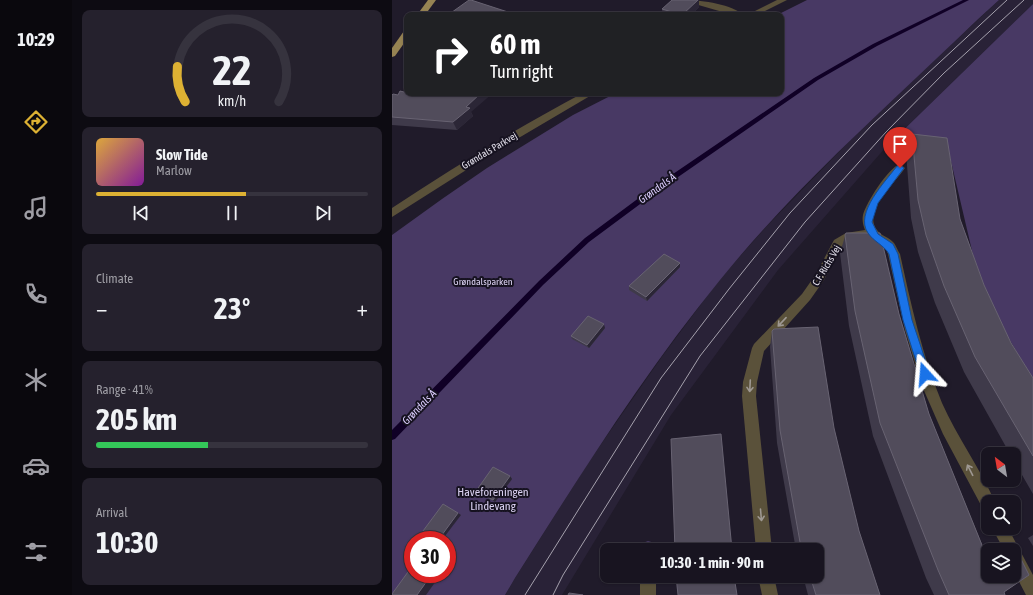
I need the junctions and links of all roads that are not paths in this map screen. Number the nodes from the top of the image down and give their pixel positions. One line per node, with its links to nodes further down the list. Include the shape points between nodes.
1 (432, 0): 4 (main road)
2 (691, 0): 5 (street)
3 (783, 0): 6 (street)
4 (423, 12)
5 (734, 12)
6 (757, 12)
7 (404, 38): 8 (main road)
8 (392, 54)
9 (584, 96): 11 (street, Grøndals Parkvej, via 469,162)
10 (900, 168): 12 (street, via 874,202 868,222)
11 (392, 212)
12 (875, 236): 13 (street, one-way to 12, via 937,405 925,374 908,320 894,254 890,246); 14 (street, C.F. Richs Vej, one-way to 14, via 857,234 838,243 806,297 758,348 749,396)
13 (983, 495)
14 (763, 543)
15 (1021, 569): 17 (street)
16 (767, 583): 18 (street)
17 (1033, 592)
18 (770, 595)

